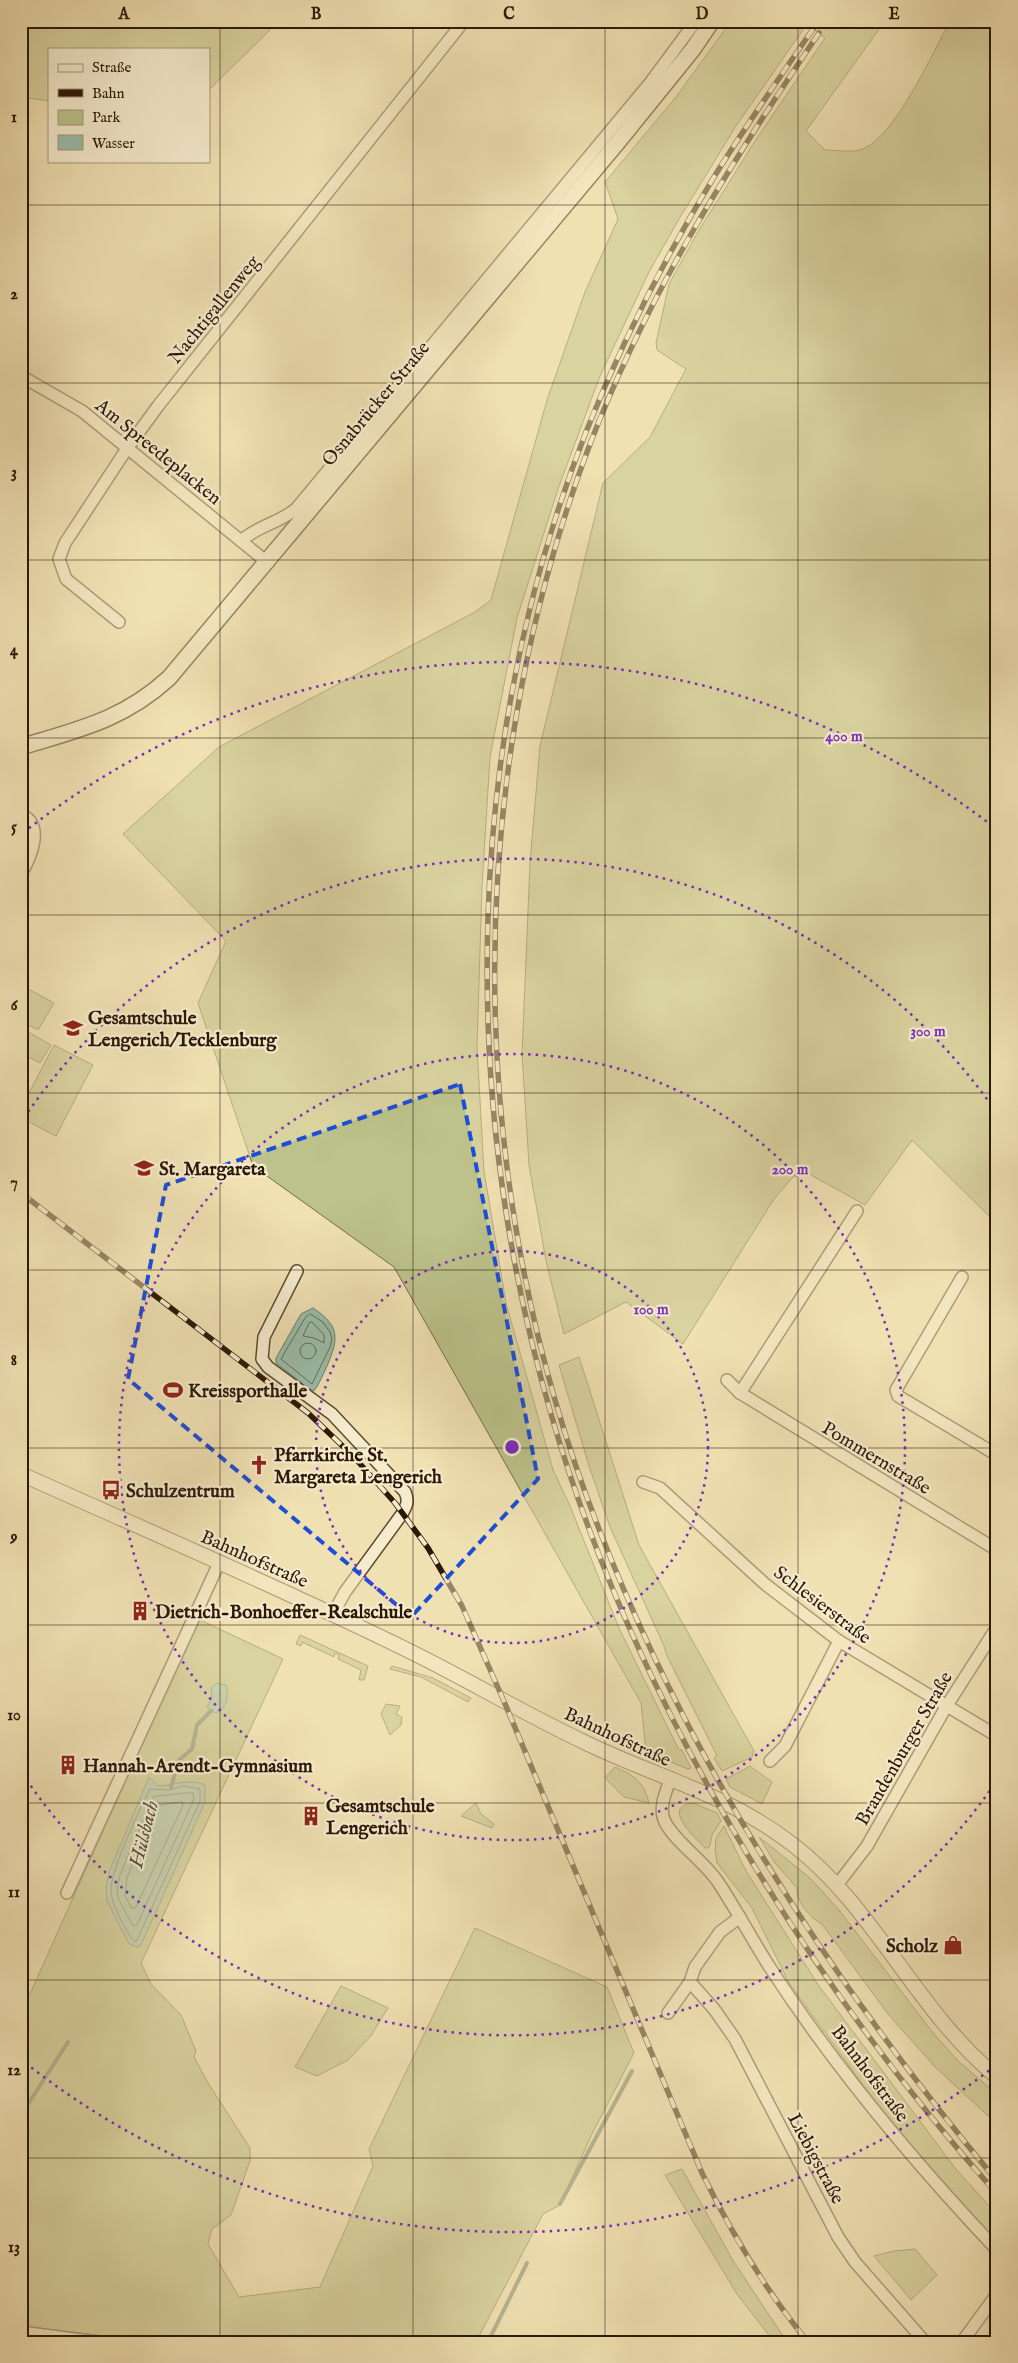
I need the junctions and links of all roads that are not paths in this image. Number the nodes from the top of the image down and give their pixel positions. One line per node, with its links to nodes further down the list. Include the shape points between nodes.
1 (464, 21): 5 (street, Nachtigallenweg)
2 (696, 21): 6 (street, Osnabrücker Straße, via 650,83 296,509 285,518 254,529)
3 (712, 21): 7 (main road, Osnabrücker Straße, via 612,149)
4 (21, 376): 5 (street, Am Spreedeplacken, via 82,411)
5 (128, 447): 6 (street, Am Spreedeplacken); 8 (street, Nachtigallenweg, via 65,543 59,559 66,579)
6 (241, 541): 7 (street, Am Spreedeplacken)
7 (268, 563): 9 (main road, Osnabrücker Straße, via 175,672 142,700 116,716)
8 (119, 622)
9 (21, 747)
10 (21, 814): 11 (street, via 28,817 34,827 35,841)
11 (21, 874)
12 (857, 1211): 16 (street)
13 (297, 1271): 22 (street, via 264,1336 262,1359 268,1368 332,1414 408,1498 402,1514 345,1592)
14 (962, 1277): 17 (street, via 896,1390 898,1396)
15 (727, 1380): 16 (street, Pommernstraße)
16 (740, 1393): 20 (street, Pommernstraße)
17 (997, 1455)
18 (21, 1474): 21 (street, Bahnhofstraße)
19 (643, 1482): 24 (street, Schlesierstraße, via 660,1488 765,1584)
20 (997, 1550)
21 (219, 1563): 22 (street, Bahnhofstraße); 30 (street)
22 (333, 1614): 28 (street, Bahnhofstraße, via 581,1741)
23 (997, 1627): 25 (street, Brandenburger Straße)
24 (838, 1641): 25 (street, Schlesierstraße); 27 (street, via 785,1746)
25 (946, 1707): 26 (street, Schlesierstraße); 29 (street, Brandenburger Straße, via 866,1846)
26 (997, 1736)
27 (770, 1760)
28 (671, 1778): 29 (street, via 717,1797 766,1825); 31 (street, Bahnhofstraße, via 662,1810 664,1821 708,1869)
29 (837, 1885): 34 (street, via 947,2026)
30 (67, 1893)
31 (740, 1917): 32 (street, via 720,1932 696,1967); 35 (street, Bahnhofstraße, via 775,1974 874,2110 945,2195)
32 (690, 1982): 33 (street); 39 (street, Liebigstraße, via 735,2040 838,2237 855,2262)
33 (668, 2013)
34 (997, 2077)
35 (997, 2250)
36 (997, 2294): 40 (street)
37 (21, 2332): 38 (street)
38 (96, 2342)
39 (925, 2342)
40 (962, 2342)

